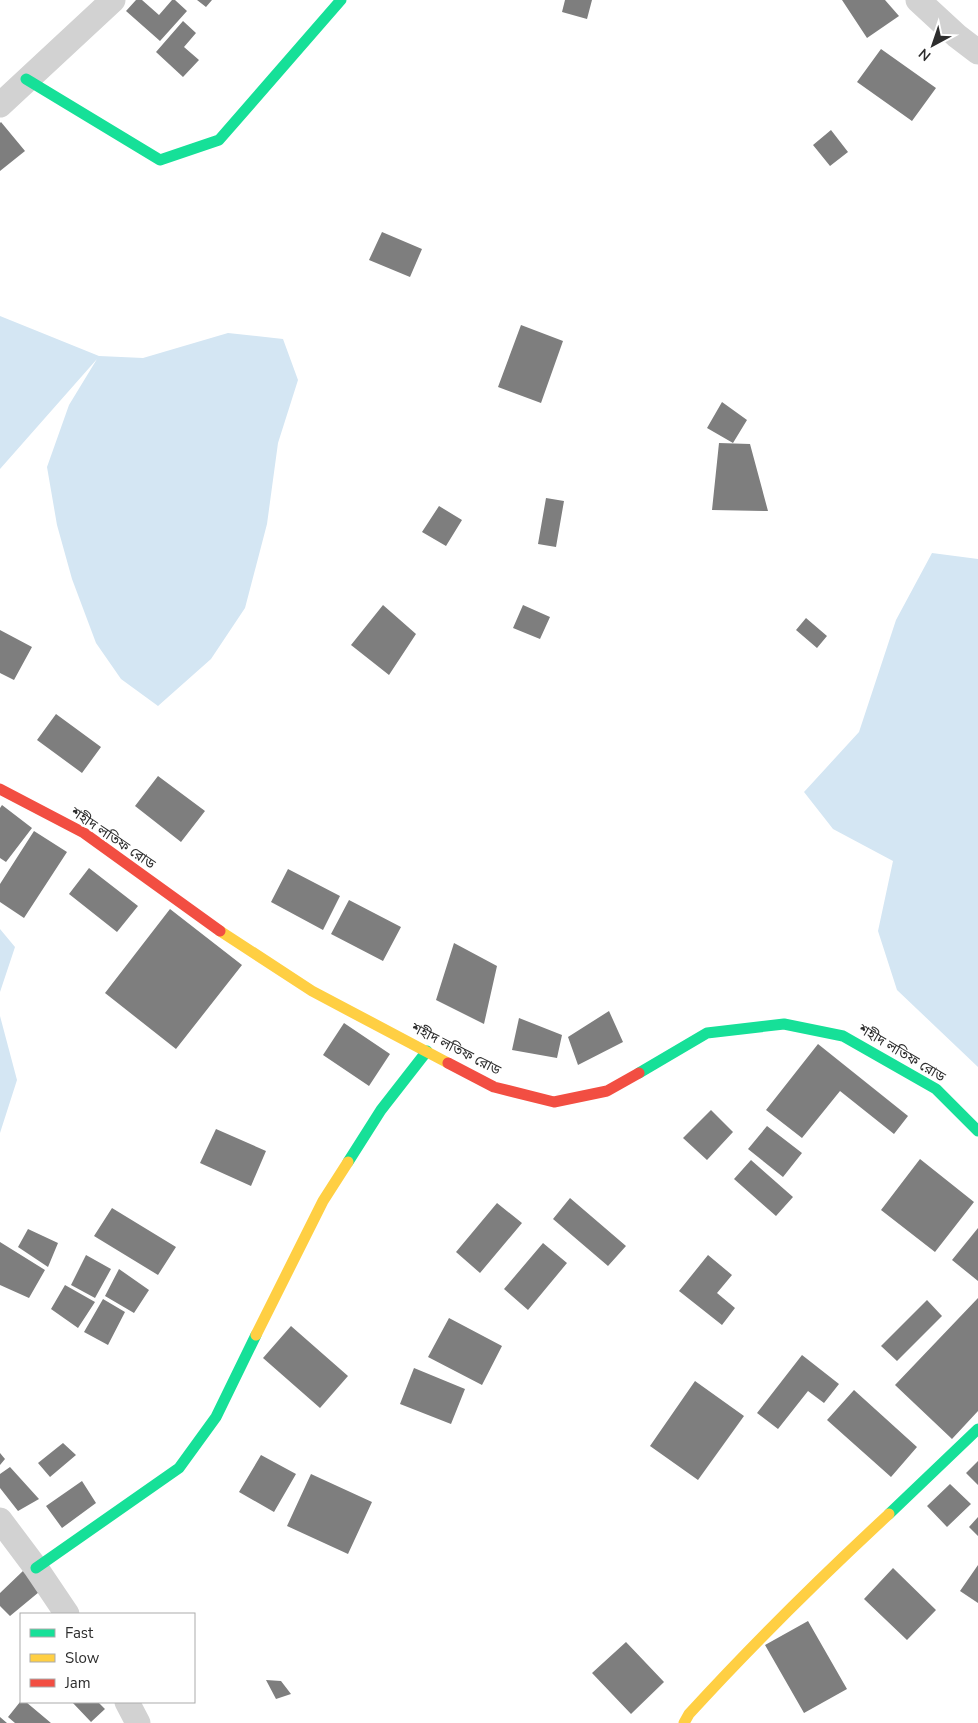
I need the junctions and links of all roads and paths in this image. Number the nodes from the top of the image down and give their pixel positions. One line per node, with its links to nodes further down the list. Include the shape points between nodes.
1 (113, 0): 5 (street)
2 (341, 0): 5 (street, via 219,140 160,160)
3 (918, 0): 4 (street)
4 (978, 52)
5 (26, 79): 6 (street)
6 (0, 105)
7 (0, 789): 8 (street, শহীদ লতিফ রোড, via 84,833 208,923 312,991)
8 (427, 1051): 9 (street, শহীদ লতিফ রোড, via 494,1087 554,1102 607,1091 707,1033 784,1024 843,1036 936,1089); 12 (street, via 381,1110 323,1201 216,1418 179,1468)
9 (978, 1130)
10 (978, 1428): 16 (street, via 827,1572 726,1674)
11 (0, 1520): 12 (street)
12 (36, 1568): 13 (street)
13 (66, 1613)
14 (127, 1703): 15 (street)
15 (138, 1723)
16 (684, 1723)

